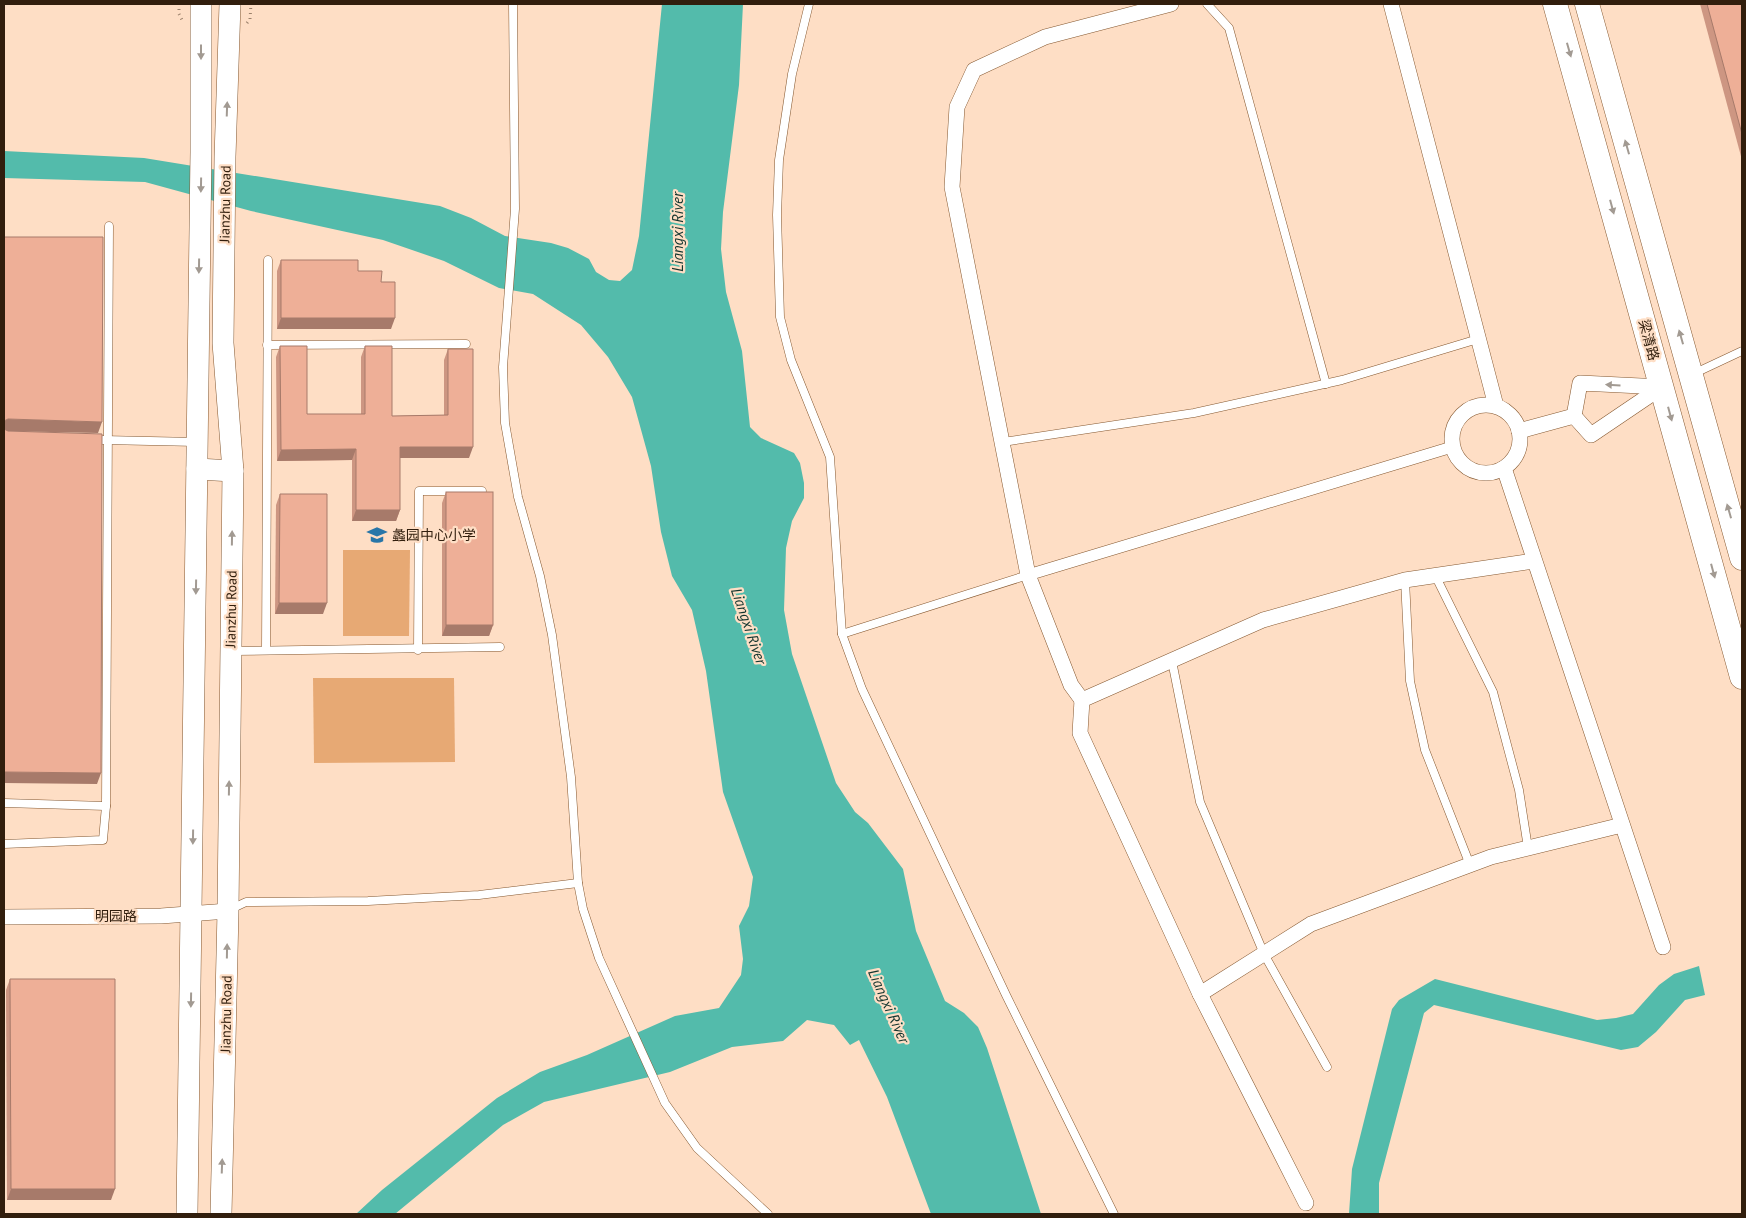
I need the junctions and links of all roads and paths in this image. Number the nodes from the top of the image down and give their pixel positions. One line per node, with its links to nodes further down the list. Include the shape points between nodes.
1 (201, 4): 24 (main road, Jianzhu Road, one-way to 24)
2 (230, 4): 29 (main road, Jianzhu Road, one-way to 2, via 223,342)
3 (513, 4): 50 (lane, via 516,209 503,367 505,423 518,497 540,576 552,636 571,777)
4 (810, 4): 36 (lane, via 792,74 778,160 780,317 791,360 830,457)
5 (1171, 4): 25 (street, via 1045,38 974,70 957,106 952,187)
6 (1207, 4): 17 (lane, via 1229,28)
7 (1391, 4): 12 (street)
8 (1555, 4): 18 (main road, 梁清路, one-way to 18)
9 (1587, 4): 16 (main road, one-way to 9)
10 (110, 226): 23 (lane)
11 (268, 260): 14 (lane)
12 (1478, 340): 17 (lane); 19 (street)
13 (466, 344): 14 (lane)
14 (267, 345): 38 (lane)
15 (1742, 351): 16 (lane)
16 (1691, 375): 18 (main road); 31 (main road, one-way to 16)
17 (1326, 384): 25 (lane, via 1194,412)
18 (1662, 387): 20 (street, via 1591,435); 20 (street, one-way to 20, via 1580,383); 42 (main road, 梁清路, one-way to 42)
19 (1496, 406): 21 (street, via 1514,420); 26 (street, via 1484,405 1462,414 1453,429)
20 (1574, 416): 21 (street)
21 (1519, 431): 27 (street, via 1517,452)
22 (89, 439): 23 (lane)
23 (108, 440): 24 (lane); 45 (lane)
24 (197, 442): 28 (main road, Jianzhu Road)
25 (1002, 442): 33 (street)
26 (1452, 447): 27 (street, via 1457,458 1473,471 1494,472); 33 (street)
27 (1504, 468): 32 (street)
28 (197, 469): 29 (main road); 52 (main road, Jianzhu Road, one-way to 52)
29 (233, 471): 40 (main road, Jianzhu Road, one-way to 29)
30 (482, 491): 39 (lane, via 419,491)
31 (1742, 558)
32 (1534, 561): 34 (street); 46 (street)
33 (1028, 574): 36 (lane); 43 (street, via 1071,685)
34 (1435, 575): 35 (street); 48 (lane, via 1493,692 1519,790)
35 (1405, 580): 41 (street, via 1263,620); 49 (lane, via 1410,681 1425,750)
36 (842, 634): 62 (lane, via 862,689 1006,995)
37 (500, 648): 39 (lane)
38 (266, 650): 39 (lane); 40 (lane)
39 (418, 650)
40 (231, 651): 51 (main road, Jianzhu Road, one-way to 40)
41 (1172, 661): 43 (street); 55 (lane, via 1200,802)
42 (1742, 677)
43 (1082, 700): 56 (street, via 1080,733)
44 (4, 803): 45 (lane)
45 (106, 806): 47 (lane, via 102,840)
46 (1622, 825): 48 (street); 54 (street)
47 (4, 844)
48 (1528, 848): 49 (street)
49 (1470, 865): 55 (street, via 1311,924)
50 (578, 883): 51 (lane, via 479,895 378,901 246,902); 61 (lane, via 599,958 665,1103 697,1148)
51 (228, 911): 52 (street, 明园路); 60 (main road, Jianzhu Road, one-way to 51)
52 (192, 912): 53 (street, 明园路, via 160,916); 59 (main road, Jianzhu Road, one-way to 59)
53 (4, 917)
54 (1662, 947)
55 (1264, 954): 56 (street); 57 (lane)
56 (1200, 994): 58 (street)
57 (1327, 1067)
58 (1306, 1203)
59 (187, 1214)
60 (221, 1214)
61 (768, 1214)
62 (1114, 1214)

